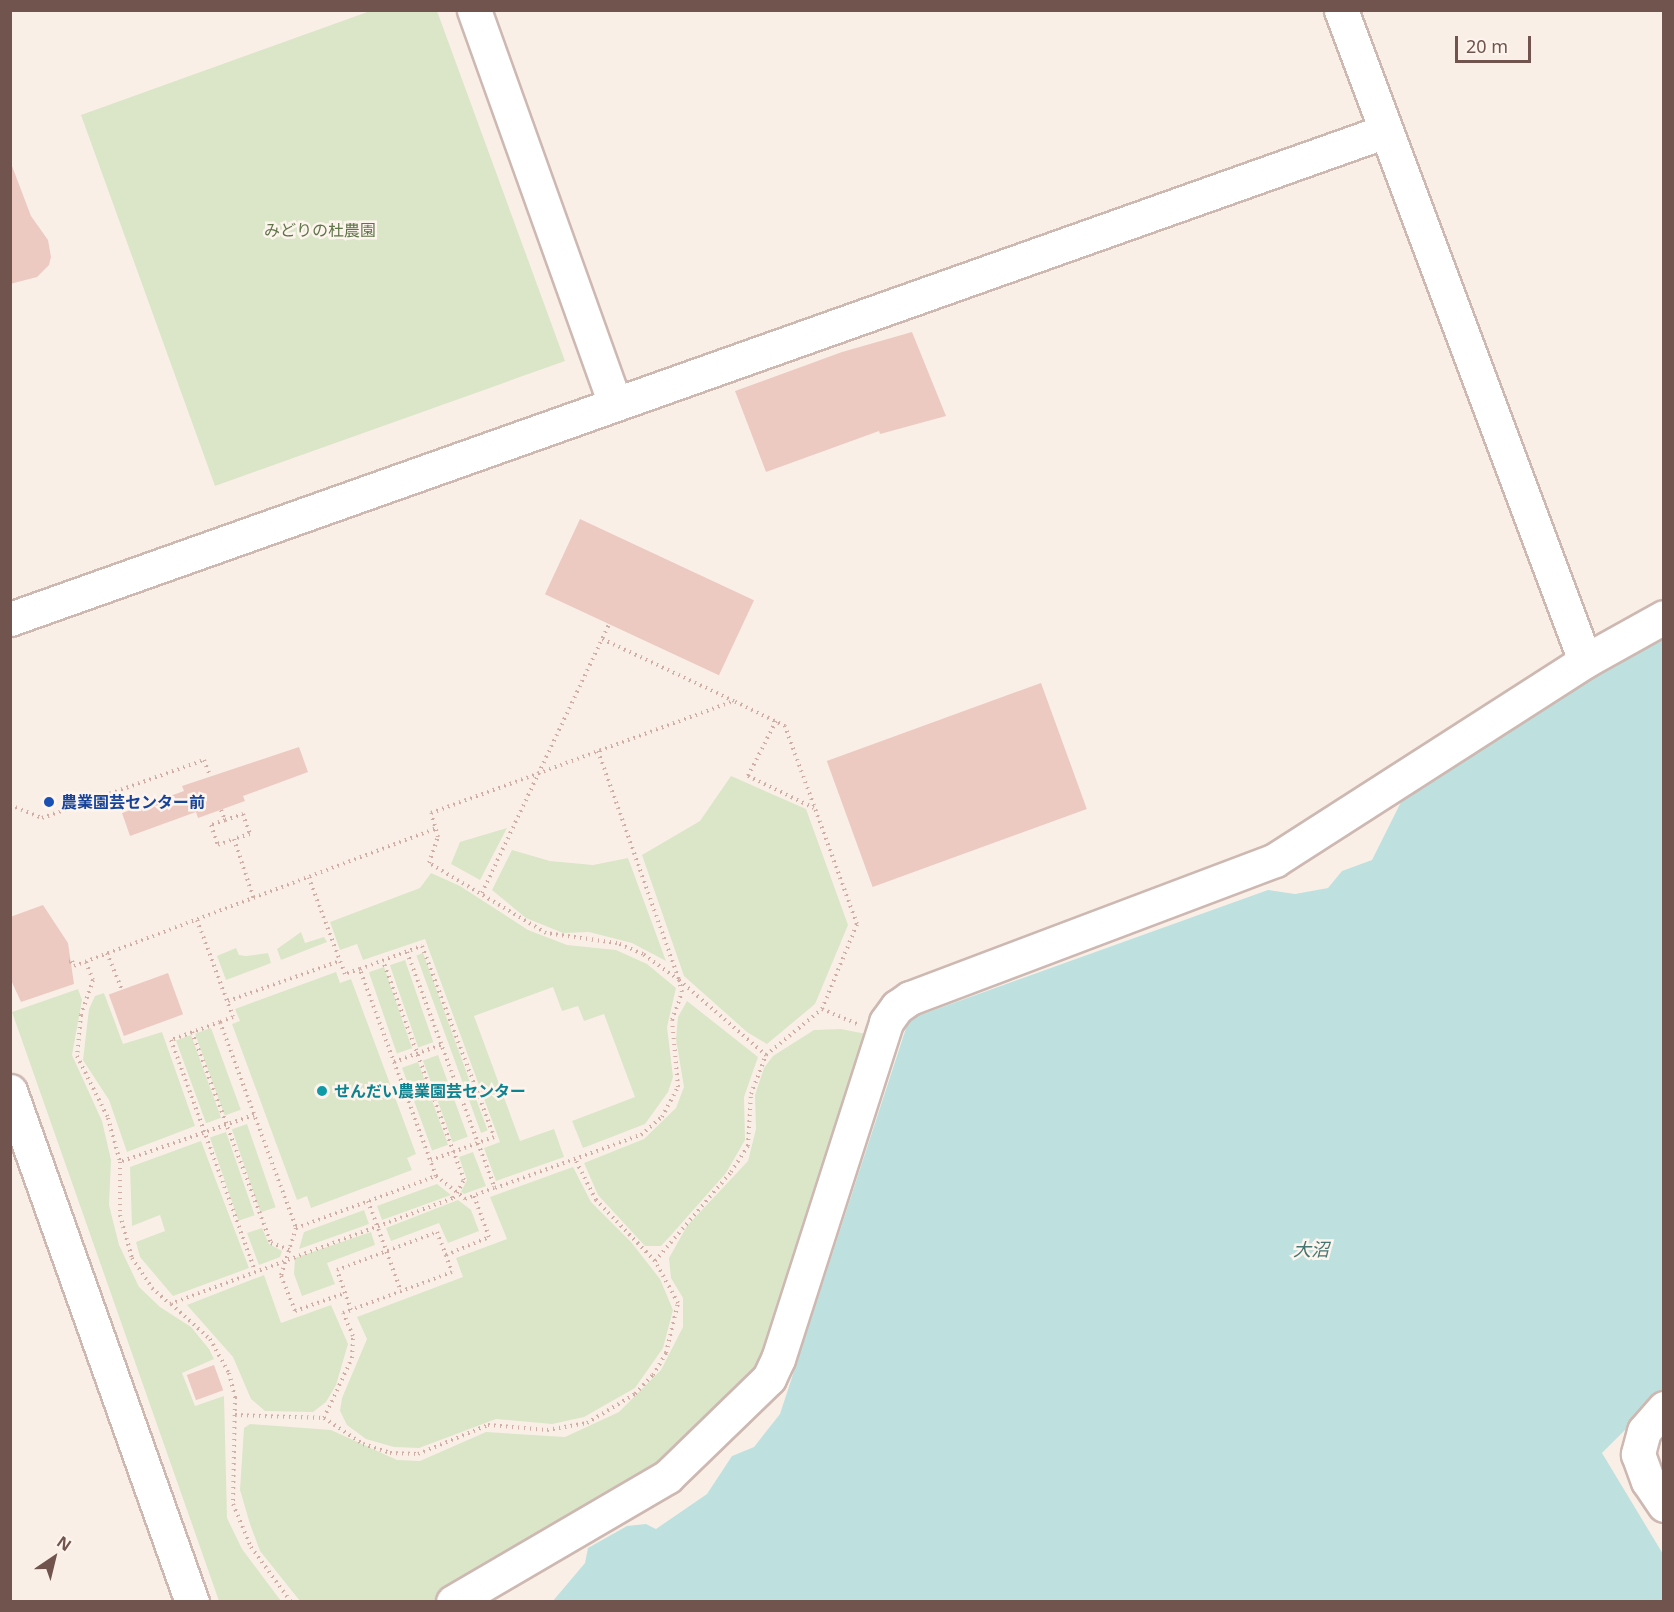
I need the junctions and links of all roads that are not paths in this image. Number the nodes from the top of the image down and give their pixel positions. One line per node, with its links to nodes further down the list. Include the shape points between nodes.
1 (474, 10): 4 (street)
2 (1341, 10): 3 (street)
3 (1386, 131): 4 (street); 7 (street)
4 (615, 403): 6 (street)
5 (1664, 617): 7 (street)
6 (10, 619)
7 (1585, 661): 12 (street, via 1275,861 910,998 897,1007 882,1035 769,1378 667,1477)
8 (10, 1091): 11 (street)
9 (1664, 1408): 10 (street, via 1644,1431 1638,1454)
10 (1664, 1505)
11 (192, 1602)
12 (453, 1602)

